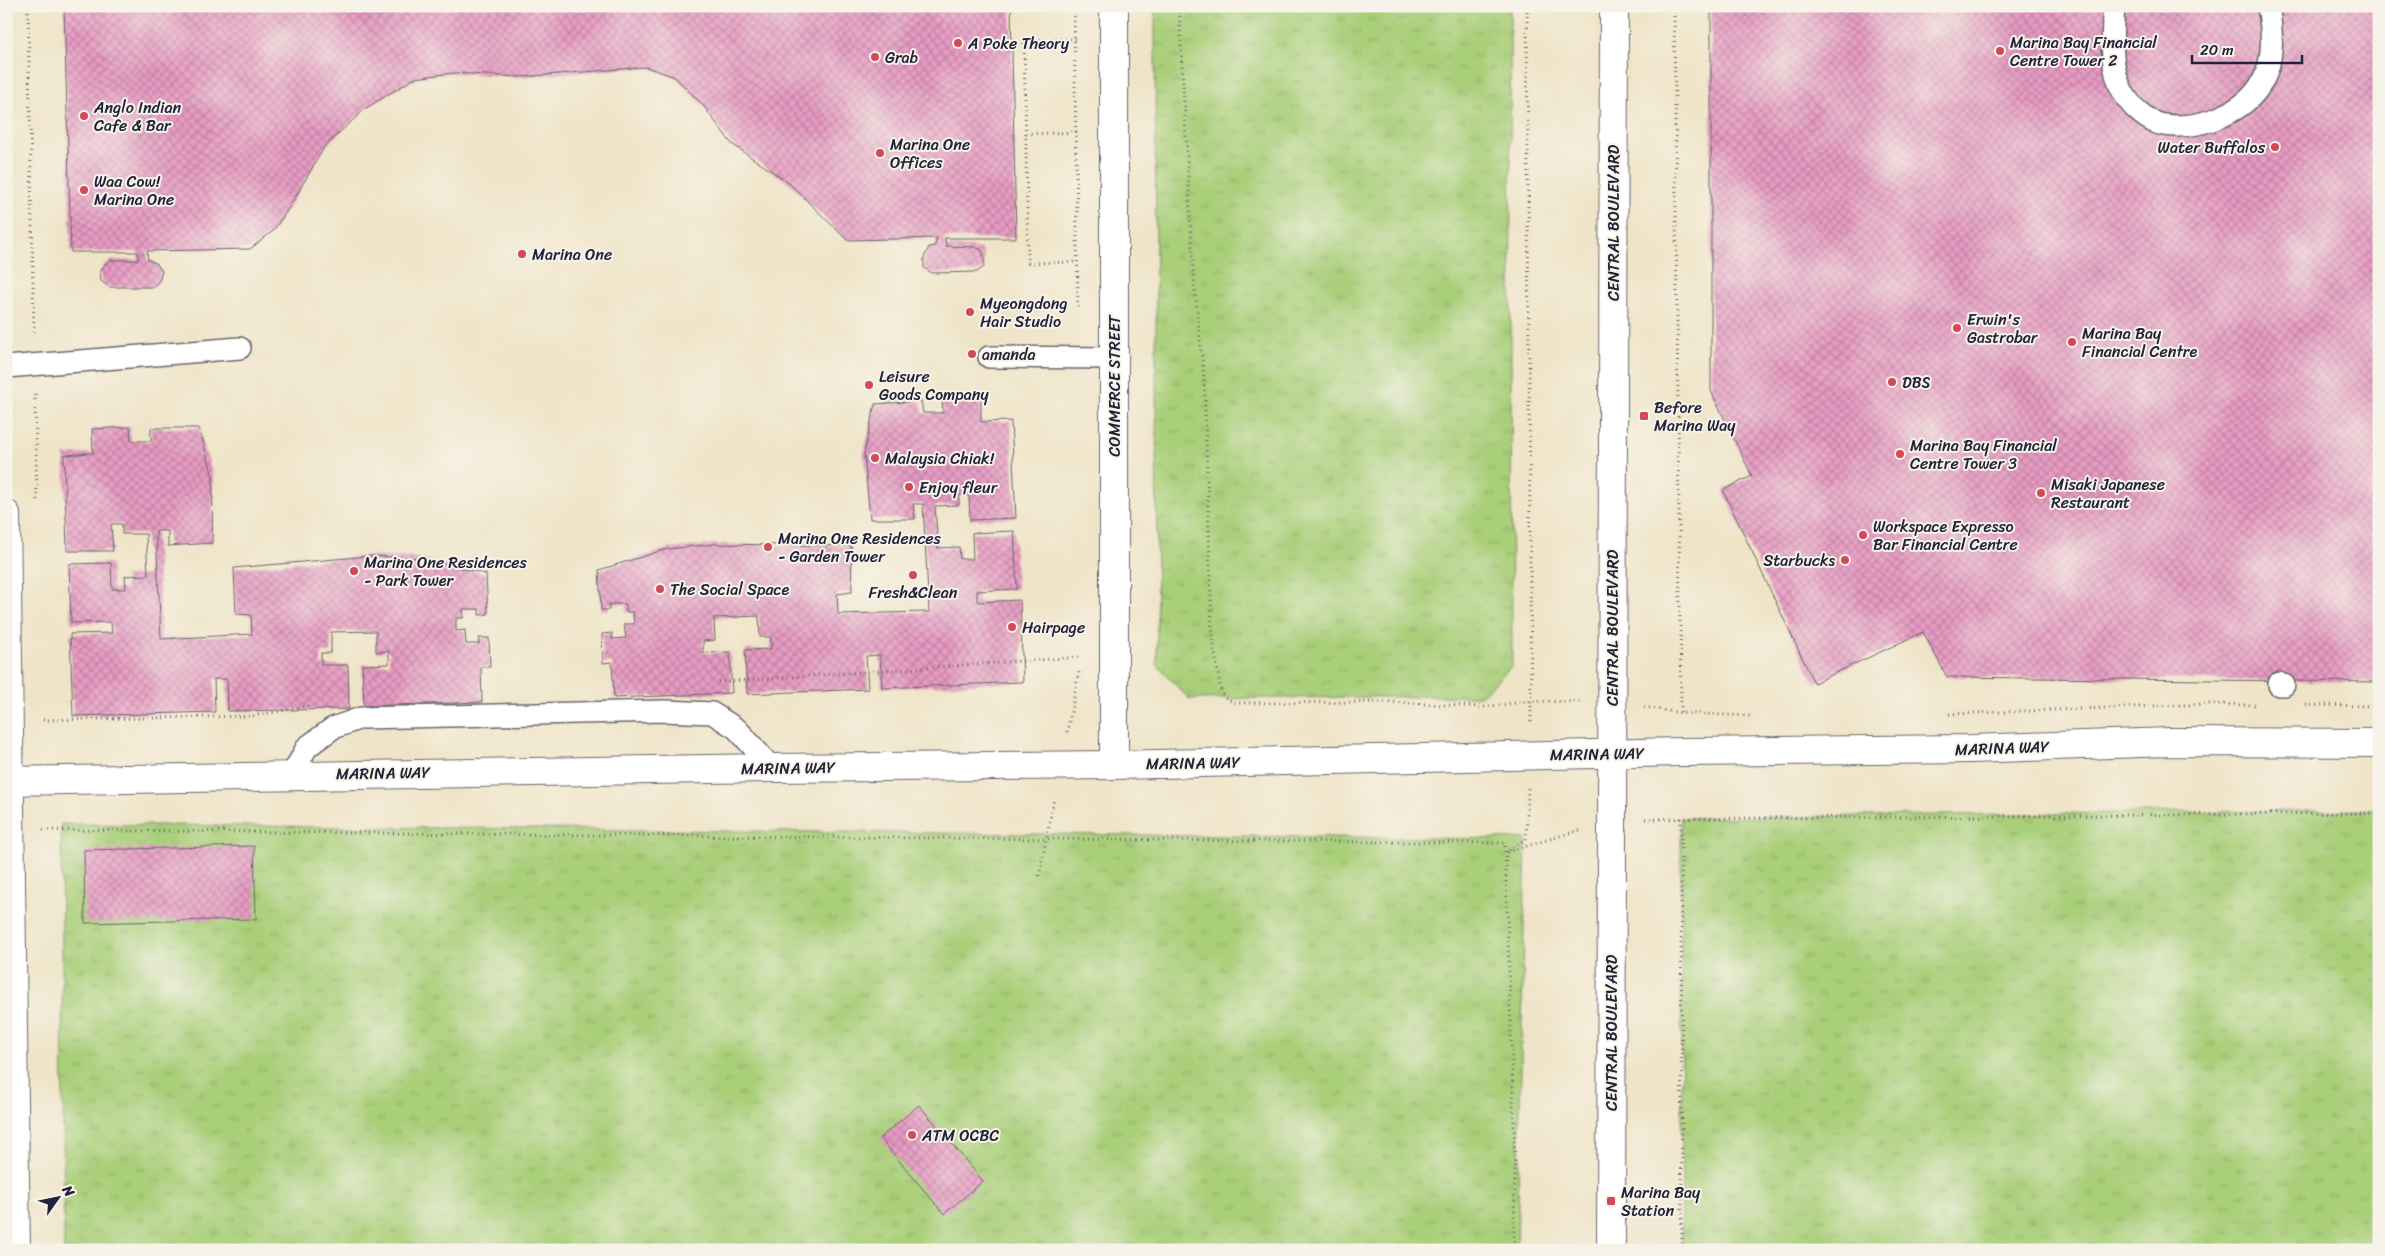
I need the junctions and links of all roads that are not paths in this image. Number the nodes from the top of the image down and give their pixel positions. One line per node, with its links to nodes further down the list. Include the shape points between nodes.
1 (1114, 6): 7 (street, COMMERCE STREET)
2 (1614, 6): 11 (street, CENTRAL BOULEVARD)
3 (2114, 6): 4 (lane, via 2112,41 2115,72 2123,93 2138,112 2162,125 2201,124 2234,110 2251,97 2266,74 2273,38)
4 (2268, 6)
5 (240, 348): 8 (lane)
6 (989, 357): 7 (lane)
7 (1114, 358): 12 (street, COMMERCE STREET)
8 (6, 367)
9 (6, 514): 15 (street)
10 (2379, 744): 11 (street, MARINA WAY, via 2169,742 1972,749)
11 (1612, 754): 12 (street, MARINA WAY); 17 (street, CENTRAL BOULEVARD)
12 (1114, 765): 13 (street, MARINA WAY)
13 (772, 768): 14 (street, MARINA WAY); 14 (lane, via 738,729 712,713 665,712 361,718 333,728 307,747)
14 (292, 775): 15 (street, MARINA WAY)
15 (8, 781): 16 (street)
16 (16, 1250)
17 (1611, 1250)

